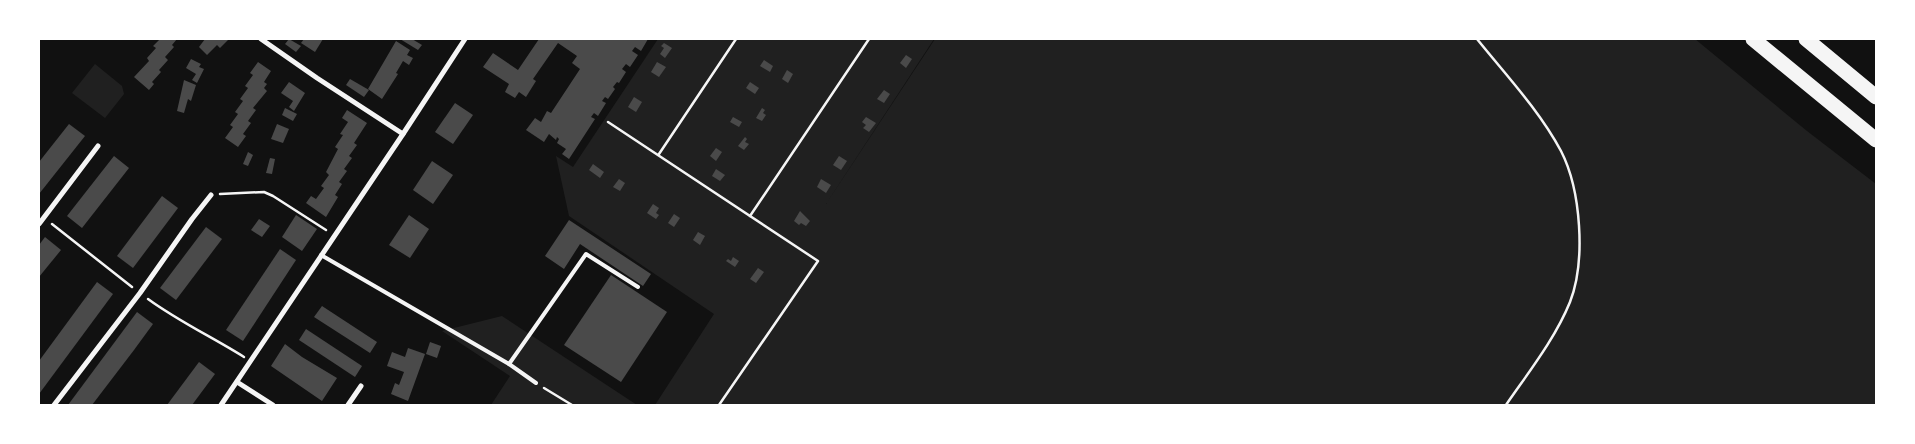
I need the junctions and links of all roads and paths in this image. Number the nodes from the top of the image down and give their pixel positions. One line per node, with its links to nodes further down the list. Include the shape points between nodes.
1 (261, 39): 10 (street)
2 (465, 39): 10 (street)
3 (736, 39): 13 (path)
4 (869, 39): 15 (path)
5 (1477, 39): 30 (path, via 1541,118 1562,152 1573,187 1580,231 1579,265 1570,302 1552,337)
6 (1753, 39): 11 (highway)
7 (1806, 39): 8 (highway)
8 (1876, 97)
9 (608, 122): 13 (path)
10 (403, 134): 17 (street)
11 (1876, 140)
12 (98, 146): 16 (street)
13 (658, 154): 15 (path)
14 (211, 195): 17 (path, via 264,192); 24 (street)
15 (750, 216): 29 (path, via 818,261)
16 (39, 224)
17 (335, 235): 18 (street)
18 (321, 255): 20 (lane); 21 (street)
19 (638, 287): 20 (lane, via 586,254)
20 (509, 364): 22 (lane)
21 (237, 382): 25 (street); 26 (street)
22 (536, 383): 28 (path)
23 (361, 386): 27 (street)
24 (54, 405)
25 (221, 405)
26 (273, 405)
27 (348, 405)
28 (572, 405)
29 (719, 405)
30 (1506, 405)

